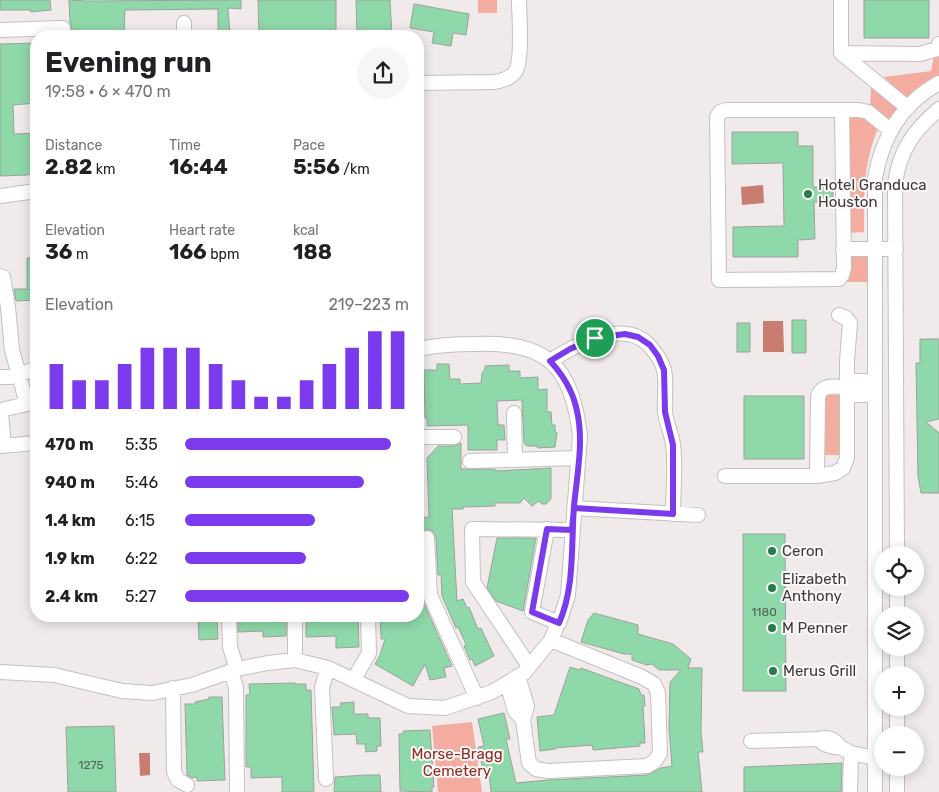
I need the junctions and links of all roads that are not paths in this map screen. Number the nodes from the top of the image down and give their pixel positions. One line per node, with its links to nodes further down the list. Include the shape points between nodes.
1 (519, 0): 8 (street, via 516,72 494,82)
2 (841, 0): 6 (street)
3 (63, 28): 4 (street)
4 (0, 30)
5 (939, 44): 6 (street, via 937,49 920,54)
6 (841, 53): 9 (street)
7 (939, 83): 9 (street)
8 (424, 84)
9 (908, 108): 12 (street)
10 (939, 108): 17 (street, via 916,131 897,168)
11 (842, 110): 12 (street, via 867,111); 15 (street); 15 (street, via 720,112 717,117 719,280 839,279 844,268)
12 (890, 130): 16 (street, via 875,178)
13 (30, 192): 14 (street)
14 (0, 196)
15 (843, 249): 16 (street)
16 (875, 249): 17 (street); 26 (street)
17 (896, 249): 27 (street)
18 (0, 276): 23 (street, via 3,277 8,307 12,350)
19 (839, 315): 25 (street, via 850,323)
20 (424, 348): 21 (street, via 495,343 516,345 534,350)
21 (550, 361): 35 (street, via 569,385 578,411); 43 (street, via 595,338 625,334 650,345 664,370 665,412 673,445)
22 (30, 371): 23 (street)
23 (20, 374): 24 (street); 28 (street)
24 (0, 377)
25 (847, 387): 26 (street, via 866,381); 39 (street, via 847,458 843,468 835,473); 39 (street, via 826,386 818,396)
26 (875, 388): 27 (street); 41 (street)
27 (896, 388): 42 (street)
28 (30, 398)
29 (30, 403): 34 (street, via 5,408 1,412)
30 (514, 413): 36 (street)
31 (424, 437): 32 (street)
32 (454, 437)
33 (30, 444): 34 (street)
34 (2, 446)
35 (578, 458): 36 (street); 40 (street)
36 (515, 460): 37 (street)
37 (470, 461)
38 (725, 476): 39 (street)
39 (818, 476)
40 (574, 508): 43 (street); 46 (street)
41 (875, 512): 42 (street); 56 (street)
42 (897, 513): 48 (street)
43 (673, 514): 44 (street)
44 (698, 515)
45 (547, 529): 46 (street); 52 (street, via 532,612); 55 (street, via 472,529 473,582)
46 (572, 530): 52 (street, via 568,595)
47 (427, 538): 63 (street, via 430,595)
48 (897, 546)
49 (229, 622): 58 (street)
50 (295, 622): 54 (street)
51 (368, 622): 60 (street, via 369,653)
52 (559, 623): 53 (street)
53 (551, 640): 55 (street); 61 (street, via 654,684 658,693 660,753 656,761 647,766 536,769 529,764 523,720 515,711 518,699)
54 (295, 660): 57 (street); 58 (street)
55 (529, 666): 61 (street)
56 (878, 666)
57 (328, 668): 60 (street); 69 (street, via 322,687)
58 (234, 670): 62 (street); 71 (street)
59 (0, 672): 62 (street, via 54,675 124,692 152,693)
60 (354, 679): 63 (street, via 408,706 445,708)
61 (513, 679): 63 (street)
62 (173, 688): 70 (street, via 174,772 178,780)
63 (477, 698)
64 (751, 741): 65 (street, via 829,738)
65 (845, 750): 66 (street); 72 (street)
66 (874, 758)
67 (875, 776): 73 (street)
68 (897, 776): 74 (street)
69 (326, 779)
70 (187, 785)
71 (237, 790)
72 (850, 792)
73 (875, 792)
74 (897, 792)

